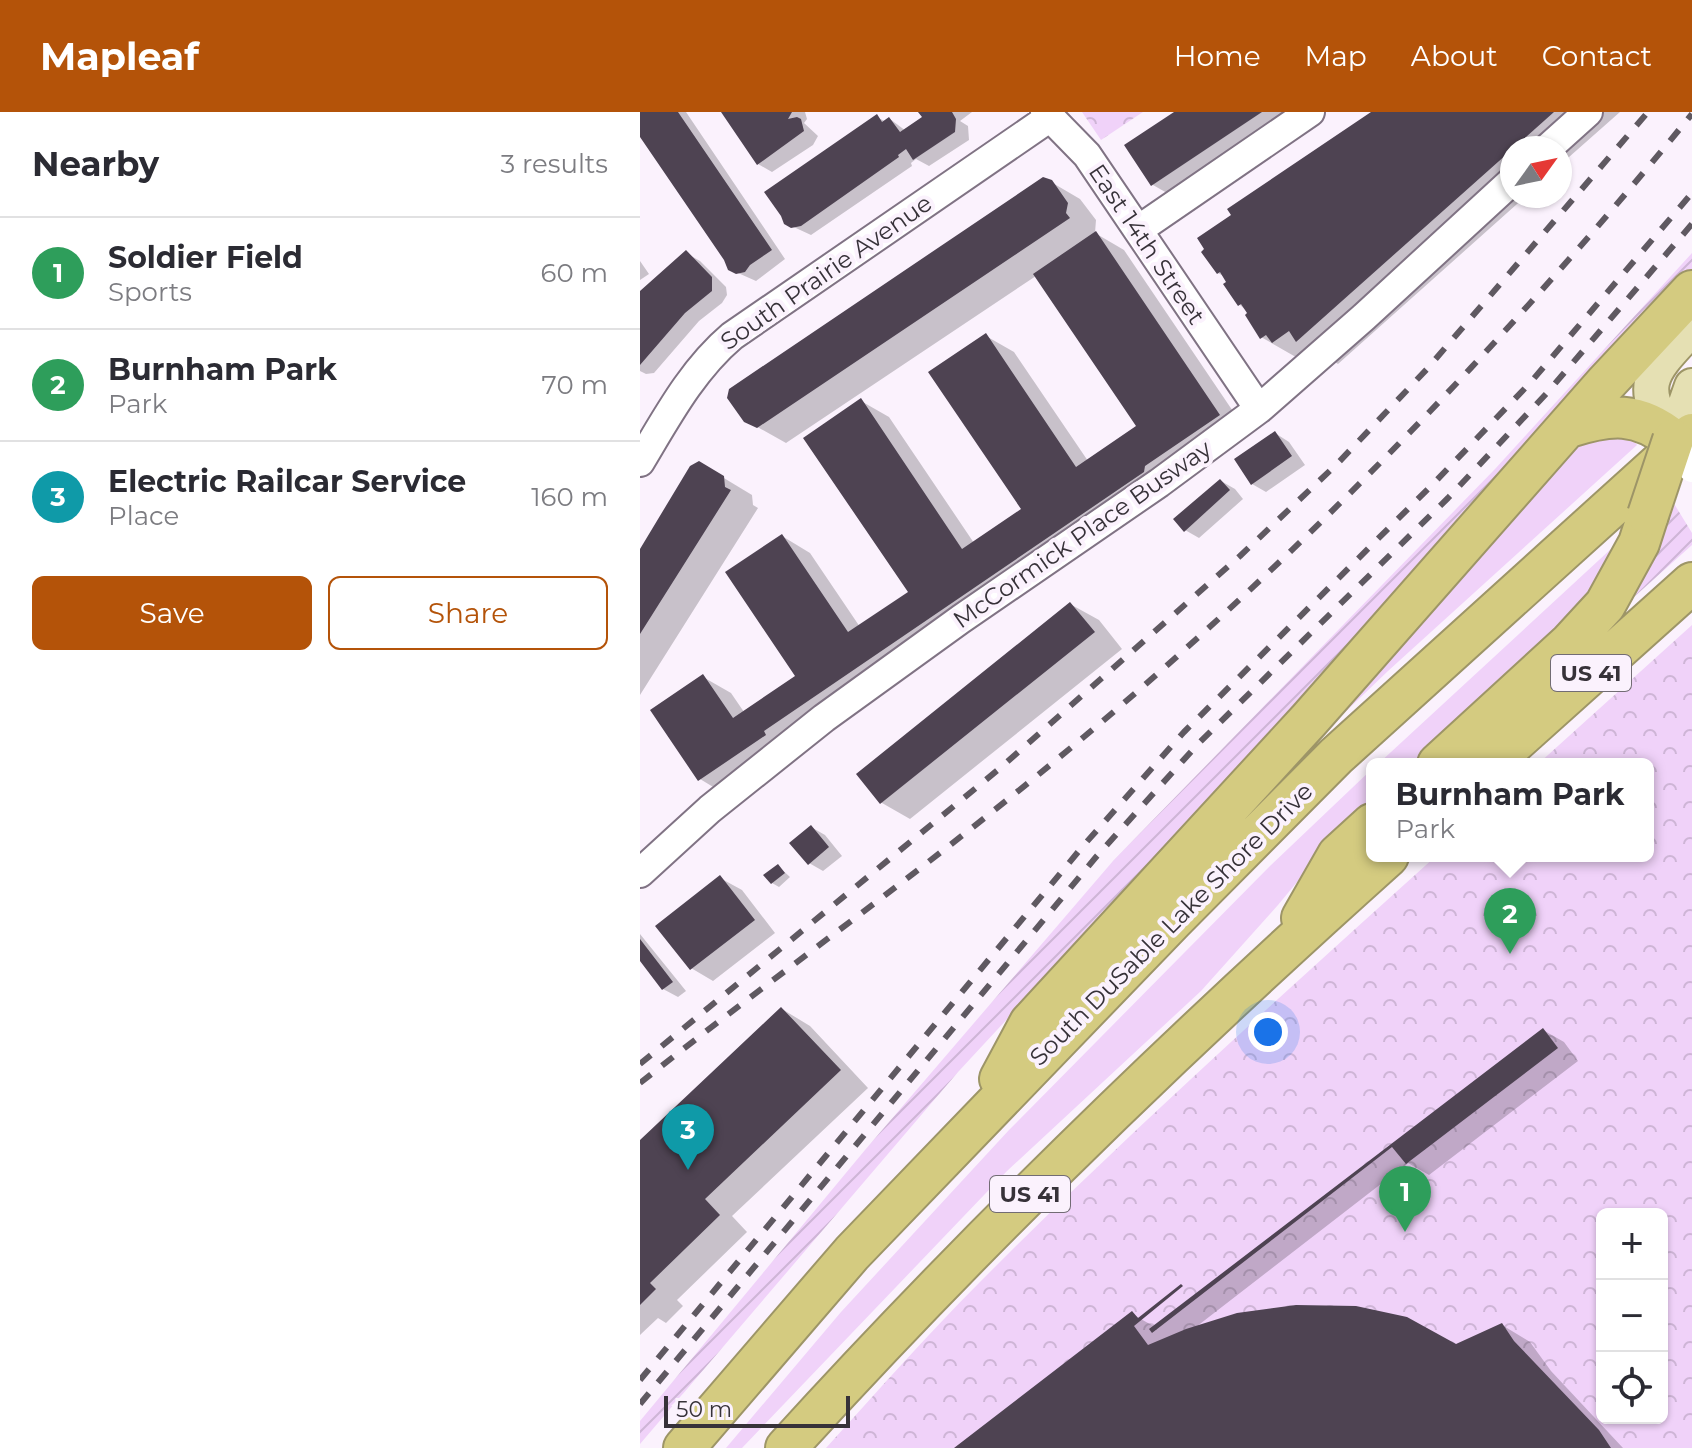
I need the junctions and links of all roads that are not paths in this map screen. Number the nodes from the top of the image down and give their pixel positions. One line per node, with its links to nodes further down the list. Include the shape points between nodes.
1 (1310, 112): 6 (street)
2 (1588, 112): 4 (street)
3 (1047, 115): 6 (street, East 14th Street, via 1087,155); 12 (street, South Prairie Avenue, via 732,336 695,373)
4 (1561, 136)
5 (1500, 192): 9 (street, McCormick Place Busway)
6 (1138, 230): 9 (street, East 14th Street)
7 (1692, 291): 11 (highway)
8 (1692, 328): 10 (main road, via 1655,372 1650,397)
9 (1259, 409): 18 (street, McCormick Place Busway, via 824,718)
10 (1679, 425): 11 (highway, via 1622,417); 14 (highway, bridge, via 1639,543 1605,605); 20 (highway, South DuSable Lake Shore Drive, via 1336,756)
11 (1569, 427): 20 (highway, via 1030,1023)
12 (640, 462)
13 (1692, 583): 15 (highway, US 41)
14 (1445, 758)
15 (1497, 758)
16 (1366, 829): 19 (highway, via 1338,855)
17 (1381, 862): 19 (highway, US 41)
18 (640, 873)
19 (1284, 949): 22 (highway, US 41, via 1053,1170)
20 (980, 1118): 21 (highway, South DuSable Lake Shore Drive, via 852,1253)
21 (684, 1448)
22 (786, 1448)

